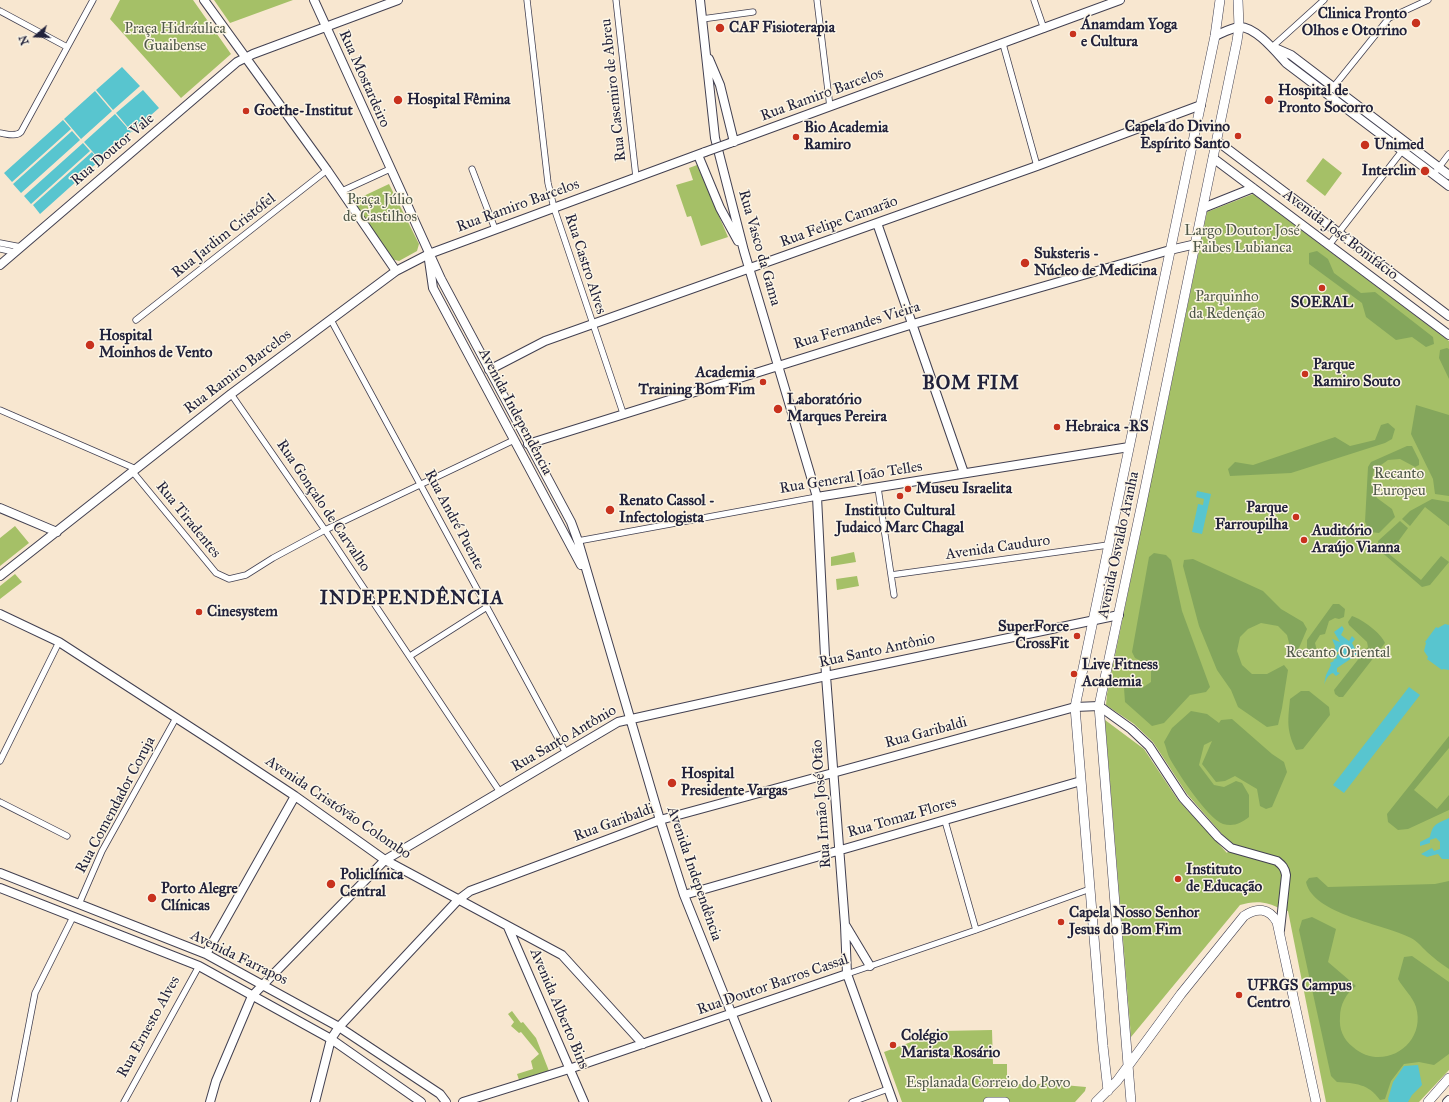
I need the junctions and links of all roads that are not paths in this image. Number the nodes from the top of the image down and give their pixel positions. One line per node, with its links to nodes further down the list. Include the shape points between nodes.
1 (93, 0): 23 (street)
2 (204, 0): 26 (street)
3 (314, 0): 18 (street, Rua Mostardeiro)
4 (398, 0): 18 (street, Rua Doutor Vale)
5 (528, 0): 51 (street, Rua Castro Alves, via 548,183)
6 (616, 0): 47 (street, Rua Casemiro de Abreu)
7 (700, 0): 17 (street, Rua Vasco da Gama)
8 (1034, 0): 20 (street)
9 (1120, 0): 20 (street, Rua Ramiro Barcelos)
10 (1220, 0): 21 (main road, Avenida Osvaldo Aranha)
11 (1238, 0): 19 (main road, Avenida Osvaldo Aranha)
12 (1324, 0): 24 (street)
13 (1428, 0): 27 (street, via 1389,18)
14 (818, 1): 30 (street)
15 (0, 10): 23 (street)
16 (753, 12): 17 (street)
17 (702, 19): 25 (street, Rua Vasco da Gama)
18 (325, 26): 26 (street, Rua Doutor Vale); 41 (street, Rua Mostardeiro)
19 (1239, 27): 21 (street); 24 (street, via 1250,28); 32 (main road, Avenida Osvaldo Aranha)
20 (1044, 29): 22 (street, Rua Ramiro Barcelos)
21 (1215, 36): 29 (main road, Avenida Osvaldo Aranha)
22 (1003, 44): 30 (street, Rua Ramiro Barcelos); 39 (street)
23 (67, 47): 31 (street, via 18,134)
24 (1272, 47): 27 (street, via 1290,55); 28 (street, via 1286,63)
25 (705, 49): 33 (street, via 720,85); 63 (street, Rua Vasco da Gama, via 715,138)
26 (245, 58): 43 (street); 61 (street, Rua Doutor Vale, via 237,62)
27 (1333, 87): 28 (street); 40 (street)
28 (1327, 95): 34 (street)
29 (1201, 105): 39 (street, Rua Felipe Camarão); 62 (main road, Avenida Osvaldo Aranha)
30 (830, 107): 33 (street, Rua Ramiro Barcelos)
31 (0, 133)
32 (1217, 141): 37 (main road, Avenida Osvaldo Aranha); 38 (street, Avenida José Bonifácio)
33 (732, 142): 35 (street, Rua Ramiro Barcelos, bridge)
34 (1402, 151): 45 (street); 55 (street)
35 (702, 153): 47 (street, Rua Ramiro Barcelos); 63 (street, via 720,208)
36 (1449, 154): 40 (street)
37 (1213, 158): 44 (street, Avenida José Bonifácio); 52 (main road, Avenida Osvaldo Aranha)
38 (1248, 164): 44 (street, via 1241,165); 55 (street, Avenida José Bonifácio)
39 (1037, 166): 53 (street, Rua Felipe Camarão)
40 (1438, 168): 45 (street); 46 (street)
41 (390, 169): 50 (street); 56 (street, Avenida Independência)
42 (472, 169): 54 (street)
43 (327, 170): 50 (street); 70 (street, Rua Jardim Cristófel)
44 (1237, 175): 49 (street, Avenida José Bonifácio)
45 (1434, 175): 48 (street)
46 (1449, 175)
47 (636, 177): 51 (street, Rua Ramiro Barcelos)
48 (1449, 186)
49 (1253, 188): 52 (street); 59 (street, Avenida José Bonifácio)
50 (342, 191): 65 (street)
51 (554, 208): 54 (street, Rua Ramiro Barcelos); 72 (street, Rua Castro Alves)
52 (1203, 208): 58 (main road, Avenida Osvaldo Aranha)
53 (877, 223): 67 (street, Rua Felipe Camarão); 73 (street)
54 (495, 229): 64 (street, Rua Ramiro Barcelos)
55 (1339, 233): 59 (street); 69 (street, Avenida José Bonifácio)
56 (424, 242): 64 (street, Avenida Independência); 65 (street, via 419,254 399,264 394,265)
57 (0, 243): 61 (street)
58 (1196, 244): 62 (street, Rua Fernandes Vieira); 101 (main road, Avenida Osvaldo Aranha)
59 (1329, 245): 74 (street, Avenida José Bonifácio)
60 (0, 249): 61 (street)
61 (17, 250): 66 (street, Rua Doutor Vale)
62 (1170, 250): 73 (street, Rua Fernandes Vieira); 82 (main road, Avenida Osvaldo Aranha)
63 (744, 251): 67 (street, Rua Vasco da Gama)
64 (429, 254): 68 (street, Rua Ramiro Barcelos); 76 (street, Avenida Independência); 80 (street, Avenida Independência, via 433,288)
65 (390, 262): 68 (street)
66 (0, 264)
67 (749, 269): 72 (street, Rua Felipe Camarão); 75 (street, Rua Vasco da Gama)
68 (396, 271): 71 (street, Rua Ramiro Barcelos)
69 (1449, 316)
70 (136, 320)
71 (331, 320): 77 (street, Rua Ramiro Barcelos); 85 (street, Rua André Puente)
72 (592, 324): 76 (street, Rua Felipe Camarão, via 545,341); 79 (street, Rua Castro Alves)
73 (913, 324): 75 (street, Rua Fernandes Vieira); 84 (street)
74 (1449, 335)
75 (778, 365): 79 (street, Rua Fernandes Vieira); 87 (street, Rua Vasco da Gama)
76 (489, 370): 81 (street, Avenida Independência)
77 (231, 394): 83 (street, Rua Ramiro Barcelos); 90 (street, Rua Gonçalo de Carvalho)
78 (0, 410): 83 (street, Rua Tiradentes, via 126,464)
79 (622, 413): 81 (street, Rua Fernandes Vieira)
80 (514, 440): 85 (street); 97 (street, Avenida Independência)
81 (528, 444): 93 (street, Avenida Independência, via 571,522)
82 (1129, 447): 84 (street, Rua General João Telles); 94 (main road, Avenida Osvaldo Aranha)
83 (132, 471): 90 (street, Rua Tiradentes, via 216,573 229,579 246,575); 91 (street, Rua Ramiro Barcelos)
84 (964, 474): 86 (street, Rua General João Telles)
85 (421, 484): 90 (street); 99 (street, Rua André Puente)
86 (878, 488): 87 (street, Rua General João Telles); 95 (street)
87 (817, 497): 93 (street, Rua General João Telles); 105 (street, Rua Irmão José Otão)
88 (0, 508): 89 (street)
89 (43, 526): 91 (street); 92 (street)
90 (325, 530): 104 (street, Rua Gonçalo de Carvalho)
91 (57, 532): 92 (street, Rua Ramiro Barcelos)
92 (48, 538): 96 (street, Rua Ramiro Barcelos)
93 (578, 541): 97 (street, Avenida Independência)
94 (1108, 545): 95 (street, Avenida Cauduro); 102 (main road, Avenida Osvaldo Aranha)
95 (892, 575): 98 (street)
96 (0, 576)
97 (589, 580): 109 (street, Avenida Independência)
98 (894, 595)
99 (487, 607): 104 (street); 110 (street, Rua André Puente)
100 (0, 614): 103 (street, Avenida Cristóvão Colombo)
101 (1119, 615): 102 (street, Rua Santo Antônio); 106 (main road, Avenida Osvaldo Aranha)
102 (1093, 621): 105 (street, Rua Santo Antônio); 107 (main road, Avenida Osvaldo Aranha)
103 (59, 642): 108 (street, Avenida Cristóvão Colombo); 111 (street)
104 (410, 656): 114 (street, Rua Gonçalo de Carvalho)
105 (826, 676): 109 (street, Rua Santo Antônio); 112 (street, Rua Irmão José Otão)
106 (1099, 706): 107 (street, Rua Garibaldi); 132 (street, via 1132,729 1149,746 1183,798 1218,837 1231,848 1282,864 1286,875); 144 (main road, Avenida Osvaldo Aranha)
107 (1075, 707): 112 (street, Rua Garibaldi); 113 (main road, Avenida Osvaldo Aranha)
108 (176, 718): 115 (street, Avenida Cristóvão Colombo); 127 (street, Rua Comendador Coruja, via 102,851)
109 (630, 718): 110 (street, Rua Santo Antônio, via 618,722); 117 (street, Avenida Independência)
110 (566, 753): 114 (street, Rua Santo Antônio)
111 (0, 761)
112 (834, 772): 117 (street, Rua Garibaldi); 120 (street, Rua Irmão José Otão)
113 (1081, 782): 118 (street, Rua Tomaz Flores); 124 (main road, Avenida Osvaldo Aranha)
114 (500, 792): 121 (street, Rua Santo Antônio)
115 (295, 796): 121 (street, Avenida Cristóvão Colombo); 133 (street)
116 (0, 802): 119 (street)
117 (660, 820): 125 (street, Avenida Independência); 126 (street, Rua Garibaldi, via 470,891)
118 (945, 821): 120 (street, Rua Tomaz Flores); 131 (street)
119 (67, 836)
120 (839, 850): 125 (street, Rua Tomaz Flores); 129 (street, Rua Irmão José Otão)
121 (385, 860): 126 (street, Avenida Cristóvão Colombo); 137 (street, Rua Santo Antônio)
122 (0, 874): 127 (street, Avenida Farrapos)
123 (0, 888): 128 (street, Avenida Farrapos)
124 (1090, 889): 131 (street, Rua Doutor Barros Cassal); 149 (main road, Avenida Osvaldo Aranha)
125 (684, 895): 139 (street, Avenida Independência)
126 (458, 900): 130 (street, Avenida Cristóvão Colombo); 140 (street, Rua Garibaldi)
127 (79, 904): 133 (street, Avenida Farrapos)
128 (72, 917): 134 (street, Avenida Farrapos); 150 (street, via 35,993)
129 (845, 925): 135 (street); 136 (street, Rua Irmão José Otão)
130 (508, 927): 143 (street, Avenida Cristóvão Colombo, via 562,955); 146 (street, Avenida Alberto Bins)
131 (976, 930): 135 (street, Rua Doutor Barros Cassal)
132 (1280, 933): 142 (main road, via 1277,922 1269,912 1255,910 1244,916); 165 (main road)
133 (206, 954): 137 (street, Avenida Farrapos)
134 (199, 966): 138 (street, Avenida Farrapos); 151 (street, Rua Ernesto Alves)
135 (870, 966): 136 (street, Rua Doutor Barros Cassal)
136 (847, 974): 139 (street, Rua Doutor Barros Cassal); 148 (street, Rua Irmão José Otão)
137 (264, 985): 138 (street, Rua Santo Antônio); 140 (street, Avenida Farrapos)
138 (252, 996): 141 (street, Avenida Farrapos); 152 (street, Rua Santo Antônio, via 216,1081)
139 (731, 1014): 143 (street, Rua Doutor Barros Cassal); 158 (street, Avenida Independência)
140 (339, 1026): 141 (street, Rua Garibaldi); 155 (street, Avenida Farrapos, via 440,1094)
141 (331, 1040): 153 (street, Rua Garibaldi); 154 (street, Avenida Farrapos)
142 (1146, 1041): 144 (main road, via 1136,1046); 145 (main road)
143 (643, 1044): 146 (street, Rua Doutor Barros Cassal)
144 (1126, 1046): 145 (main road, Avenida Osvaldo Aranha)
145 (1128, 1065): 149 (main road); 164 (main road, Avenida Osvaldo Aranha)
146 (569, 1070): 156 (street, Rua Doutor Barros Cassal); 157 (street, Avenida Alberto Bins)
147 (1449, 1078): 166 (main road)
148 (888, 1089): 159 (street); 160 (street, Rua Irmão José Otão)
149 (1108, 1091): 163 (main road)
150 (14, 1102)
151 (124, 1102)
152 (210, 1102)
153 (315, 1102)
154 (421, 1102)
155 (446, 1102)
156 (463, 1102)
157 (584, 1102)
158 (767, 1102)
159 (852, 1102)
160 (892, 1102)
161 (988, 1102): 162 (main road)
162 (1004, 1102)
163 (1096, 1102)
164 (1130, 1102)
165 (1316, 1102)
166 (1428, 1102)

